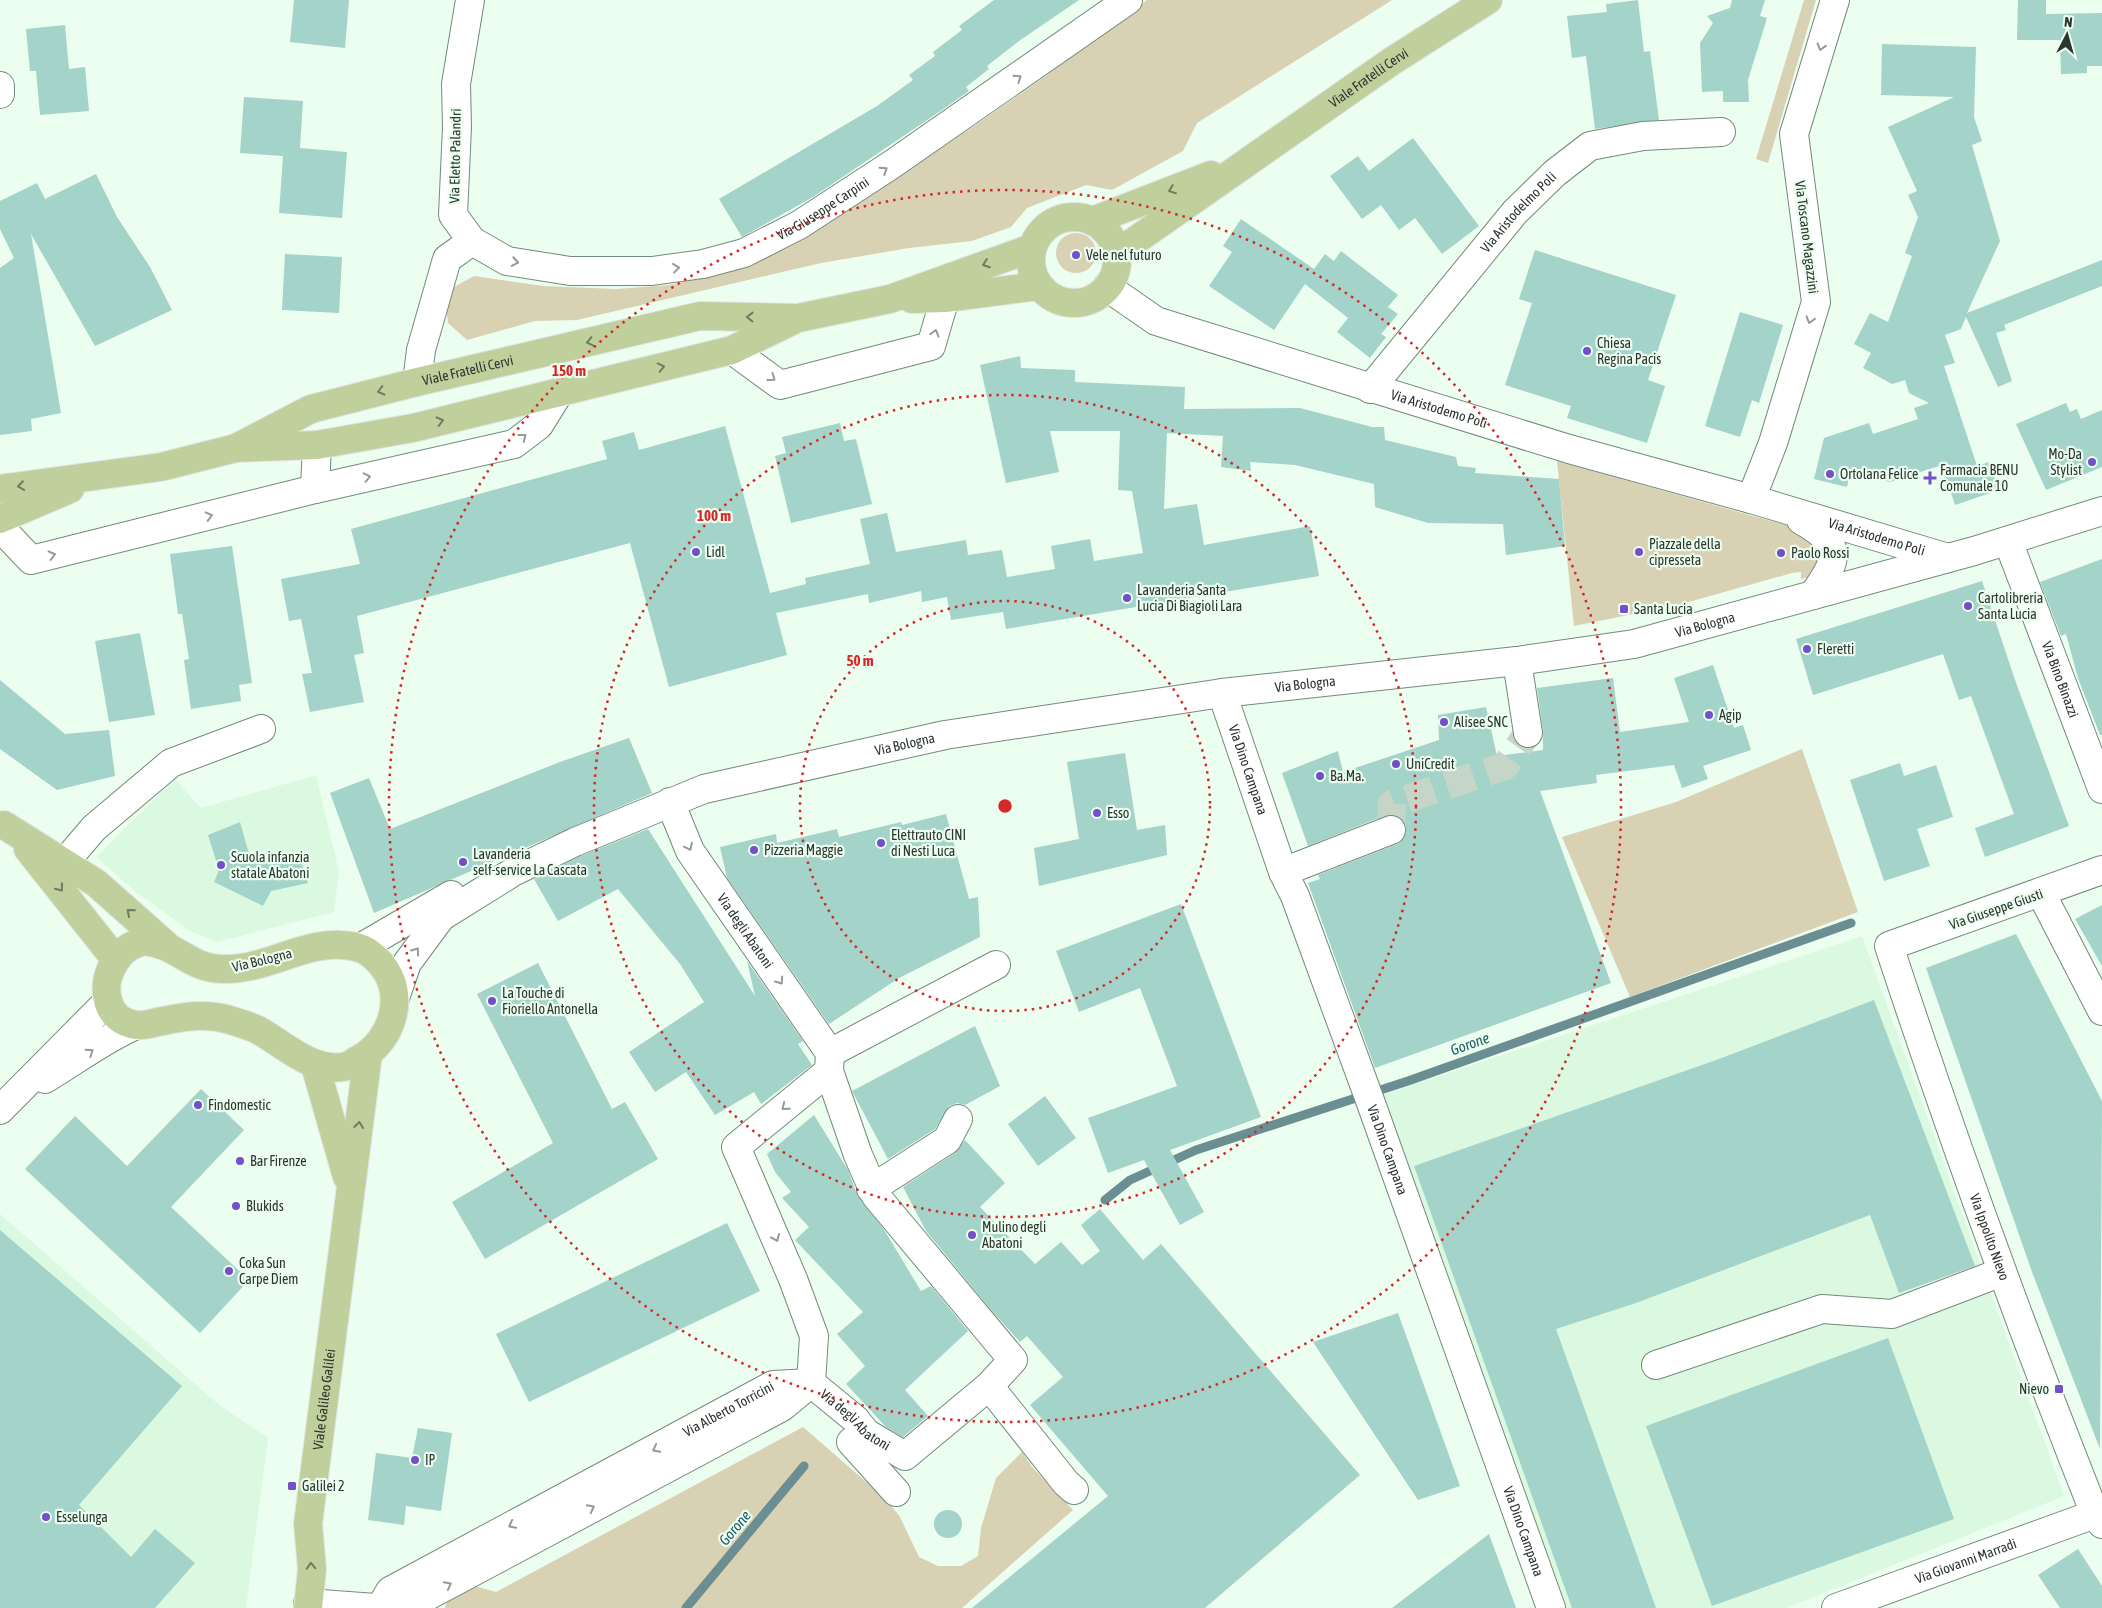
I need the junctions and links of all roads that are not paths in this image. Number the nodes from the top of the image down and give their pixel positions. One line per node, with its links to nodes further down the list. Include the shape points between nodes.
1 (470, 0): 10 (street, Via Eletto Palandri, via 456,84 453,215)
2 (1128, 0): 10 (street, Via Giuseppe Carpini, one-way to 2, via 507,261 570,271 652,271 703,264 744,252 799,225 891,165)
3 (1488, 0): 8 (main road, Viale Fratelli Cervi, via 1392,61)
4 (1835, 0): 27 (street, Via Toscano Magazzini, one-way to 27, via 1794,134 1816,302)
5 (0, 86): 6 (street)
6 (0, 94)
7 (1721, 132): 20 (street, Via Aristodelmo Poli, via 1643,136 1590,146 1555,172 1515,212)
8 (1250, 160): 9 (main road, one-way to 9); 12 (main road)
9 (1092, 221): 11 (main road, via 1072,217 1061,219 1043,230); 12 (main road, via 1108,235)
10 (472, 241): 19 (street, via 447,259 421,350)
11 (1032, 248): 13 (main road, via 1030,264); 16 (main road, one-way to 16)
12 (1116, 254): 14 (main road, via 1115,272)
13 (1039, 286): 14 (main road, via 1054,298 1073,303 1092,300); 15 (main road)
14 (1107, 287): 20 (street, Via Aristodemo Poli, via 1156,321)
15 (945, 298): 16 (main road); 18 (street, one-way to 15, via 780,385 932,346)
16 (890, 299): 17 (main road, Viale Fratelli Cervi)
17 (798, 318): 18 (main road, Viale Fratelli Cervi); 19 (main road, Viale Fratelli Cervi, one-way to 19, via 700,316)
18 (732, 350): 21 (main road, Viale Fratelli Cervi, one-way to 18)
19 (417, 382): 23 (main road, Viale Fratelli Cervi, one-way to 23, via 310,409)
20 (1370, 389): 27 (street, Via Aristodemo Poli)
21 (560, 392): 22 (main road, Viale Fratelli Cervi, one-way to 21, via 413,428); 26 (street, one-way to 21, via 514,444 539,425)
22 (317, 444): 23 (main road, Viale Fratelli Cervi); 26 (street)
23 (236, 448): 24 (main road, Viale Fratelli Cervi, via 161,467)
24 (104, 474): 25 (main road, Viale Fratelli Cervi, one-way to 25); 30 (main road)
25 (0, 489)
26 (315, 489): 31 (street, one-way to 26, via 31,560)
27 (1751, 499): 29 (street, Via Aristodemo Poli)
28 (2102, 511): 32 (street, Via Bologna)
29 (1793, 512): 33 (street, Via Aristodemo Poli); 34 (street, Via Aristodemo Poli); 35 (street, Via Aristodemo Poli, via 1830,542 1832,561)
30 (0, 519)
31 (0, 527)
32 (2008, 541): 33 (street, Via Bologna); 40 (street, Via Bino Binazzi)
33 (1949, 558): 34 (street, Via Bologna)
34 (1899, 570): 35 (street, Via Bologna)
35 (1813, 595): 36 (street, Via Bologna, via 1634,644)
36 (1517, 661): 37 (street, Via Bologna); 39 (street)
37 (1222, 693): 41 (street, Via Bologna, via 945,735 704,789); 47 (street, Via Dino Campana)
38 (261, 729): 44 (street, via 171,763 94,828)
39 (1528, 733)
40 (2102, 789)
41 (670, 802): 46 (street, Via Bologna); 59 (street, Via degli Abatoni, one-way to 59, via 690,851)
42 (2, 823): 44 (main road); 52 (main road, one-way to 52, via 34,854)
43 (1391, 830): 47 (street)
44 (65, 862): 49 (main road, one-way to 44, via 96,883)
45 (2102, 870): 48 (street, Via Giuseppe Giusti)
46 (513, 872): 51 (street, via 455,893); 54 (street, one-way to 46, via 406,964 441,918)
47 (1283, 872): 79 (street, Via Dino Campana, via 1295,896 1372,1106)
48 (2041, 893): 50 (street, Via Giuseppe Giusti); 56 (street)
49 (166, 945): 51 (main road, Via Bologna, via 210,969 247,967 323,944); 52 (main road, Via Bologna, via 145,941 134,944 124,949)
50 (1889, 946): 65 (street, Via Ippolito Nievo)
51 (360, 948): 54 (main road, Via Bologna, via 376,958 386,970)
52 (116, 960): 55 (main road, Via Bologna, via 106,982)
53 (996, 965): 59 (street, Via degli Abatoni)
54 (396, 995): 58 (main road, via 386,1035)
55 (107, 1002): 57 (main road, via 122,1019); 61 (street)
56 (2102, 1011)
57 (136, 1025): 60 (main road, via 201,1014 228,1019 257,1029); 61 (street, one-way to 57, via 116,1034)
58 (368, 1054): 60 (main road, via 345,1067); 64 (main road, Viale Galileo Galilei, one-way to 58)
59 (830, 1062): 63 (street, Via degli Abatoni); 67 (street, Via degli Abatoni, one-way to 67, via 736,1147 814,1336)
60 (315, 1065): 64 (main road)
61 (9, 1102)
62 (958, 1119): 63 (street, via 947,1140)
63 (872, 1189): 68 (street, Via degli Abatoni, via 1014,1360)
64 (351, 1191): 75 (main road, Viale Galileo Galilei, one-way to 64, via 312,1569 308,1524)
65 (2002, 1272): 66 (street, via 1892,1314 1822,1309); 74 (street, Via Ippolito Nievo)
66 (1656, 1365)
67 (811, 1383): 70 (street, Via degli Abatoni, via 855,1419); 71 (street, Via Alberto Torricini, via 782,1407); 77 (street, Via Alberto Torricini, one-way to 77, via 773,1385 390,1591)
68 (990, 1386): 70 (street, Via degli Abatoni, via 906,1456); 72 (street)
69 (782, 1422): 71 (street, via 720,1457)
70 (866, 1433): 73 (street, via 851,1442)
71 (712, 1444): 78 (street, Via Alberto Torricini, one-way to 71)
72 (1074, 1490)
73 (896, 1492)
74 (2098, 1519): 80 (street, Via Giovanni Marradi)
75 (308, 1606): 76 (street)
76 (375, 1608)
77 (380, 1608)
78 (405, 1608)
79 (1551, 1608)
80 (1836, 1608)

